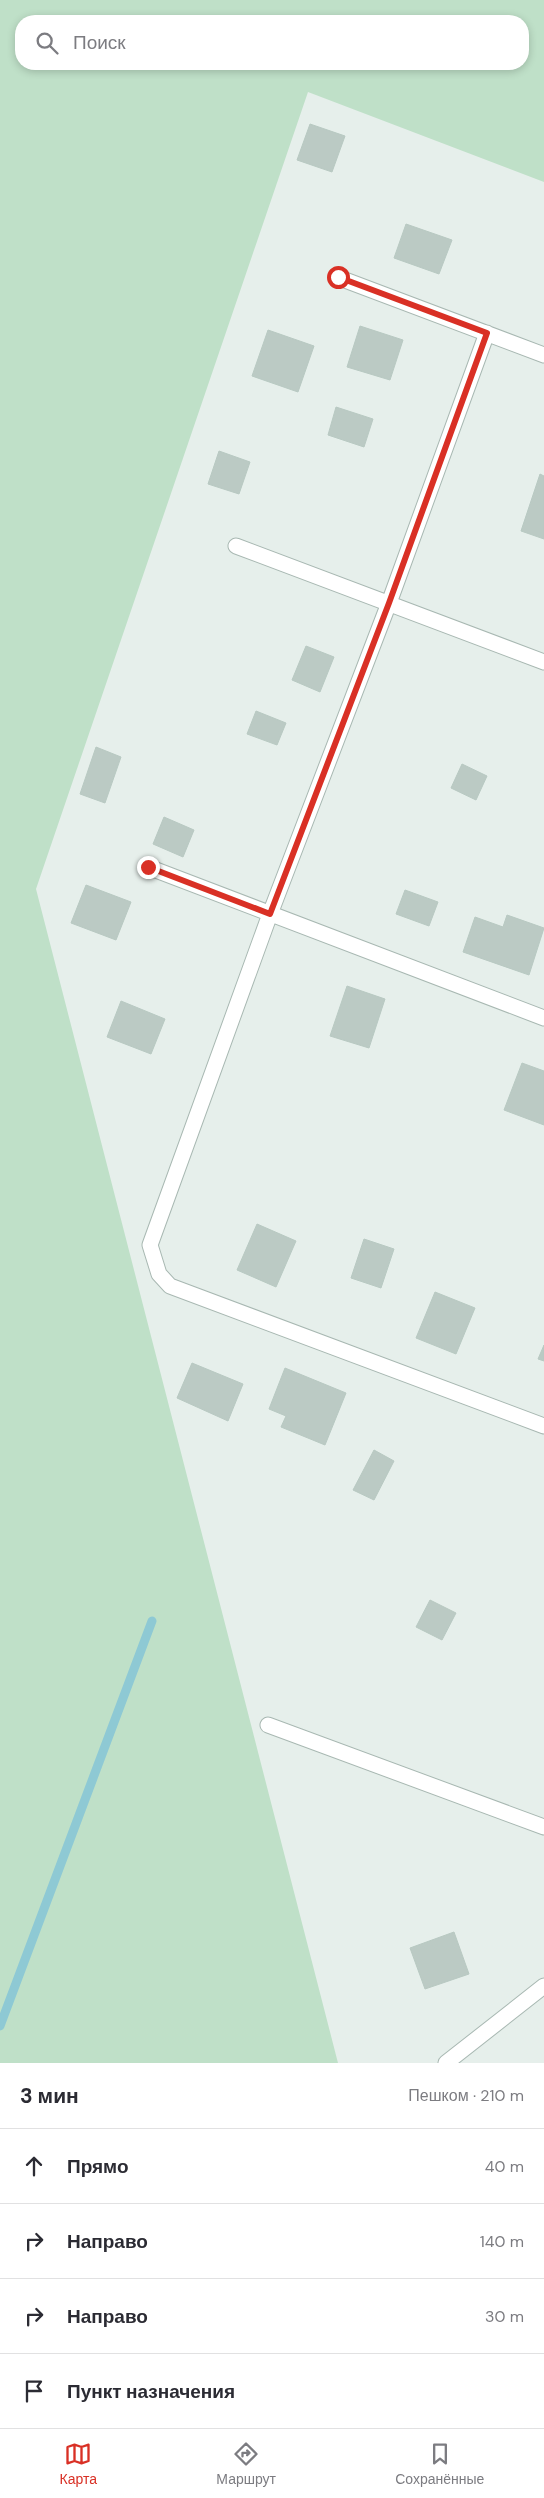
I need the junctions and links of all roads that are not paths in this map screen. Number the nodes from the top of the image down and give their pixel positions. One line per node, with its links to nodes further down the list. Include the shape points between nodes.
1 (338, 277): 2 (lane)
2 (487, 333): 3 (lane); 5 (lane)
3 (544, 355)
4 (236, 546): 5 (lane)
5 (389, 603): 6 (lane); 8 (lane)
6 (544, 662)
7 (148, 867): 8 (lane)
8 (270, 914): 9 (lane); 10 (lane, via 150,1245 159,1274 170,1286)
9 (544, 1018)
10 (544, 1426)
11 (268, 1726): 12 (lane)
12 (544, 1828)
13 (544, 1986): 14 (lane)
14 (446, 2063)

